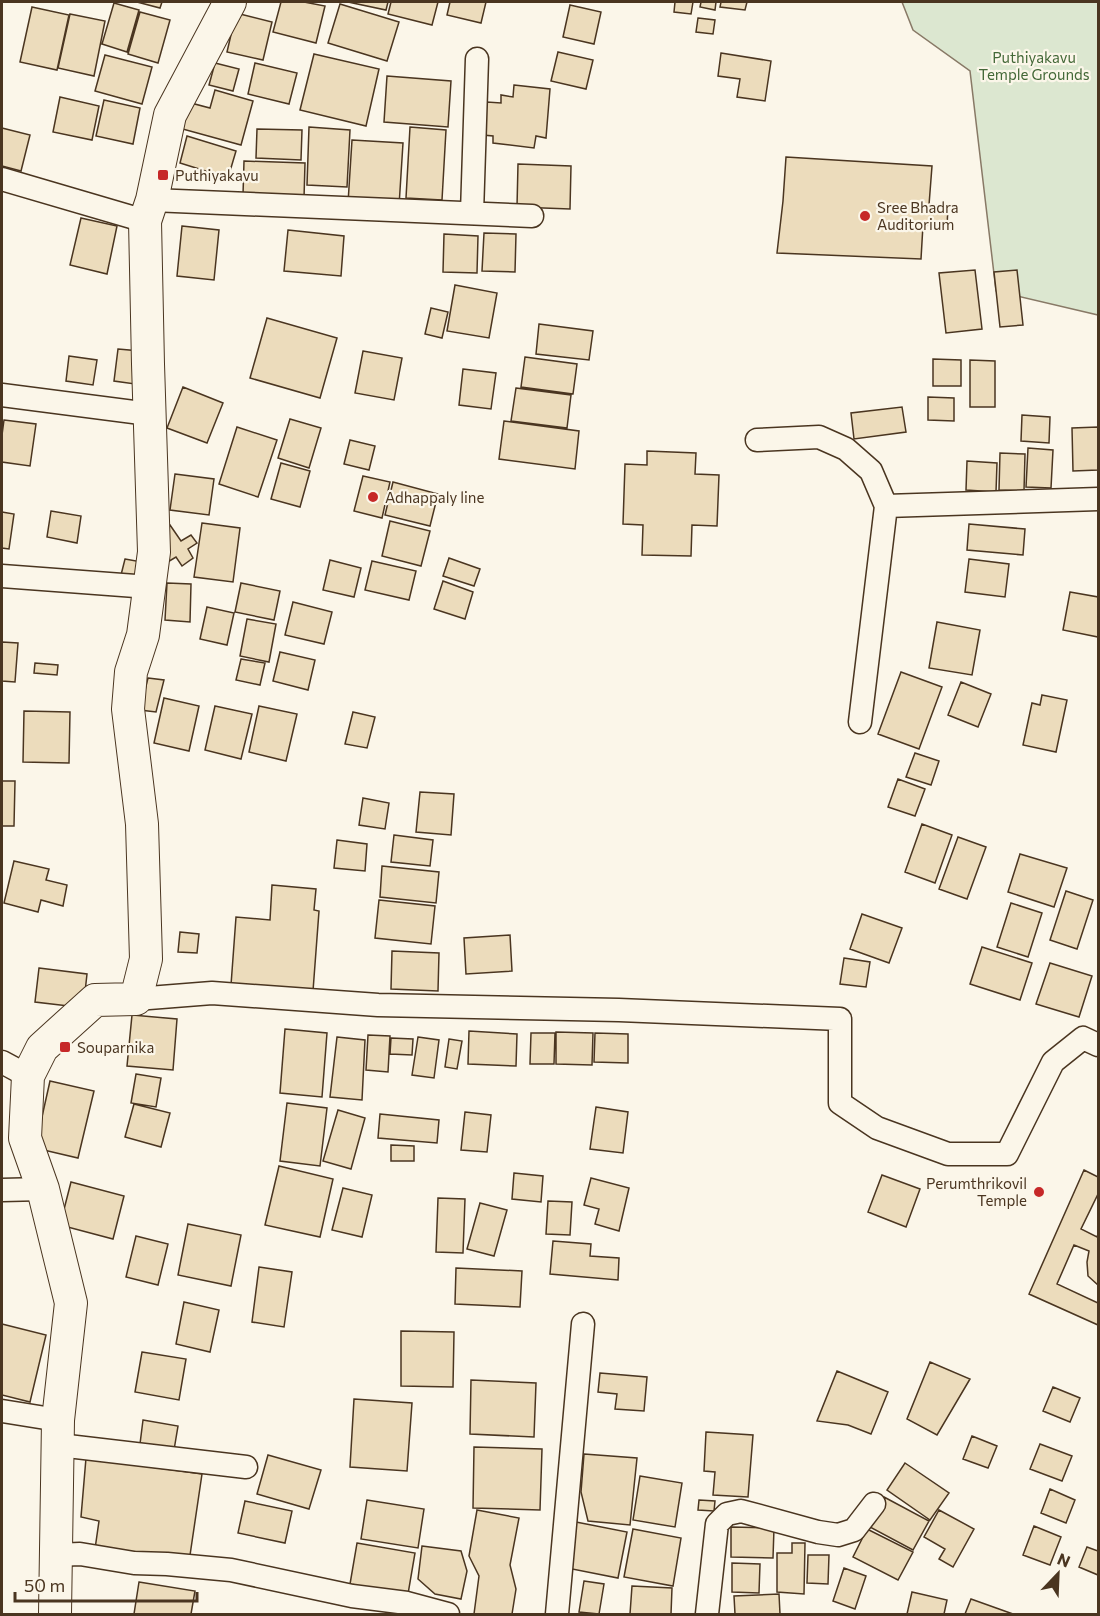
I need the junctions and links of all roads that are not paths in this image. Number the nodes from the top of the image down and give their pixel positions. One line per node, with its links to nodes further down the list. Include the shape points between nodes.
1 (230, 2): 4 (main road, via 170,115)
2 (477, 59): 5 (street)
3 (2, 179): 4 (street)
4 (149, 210): 5 (street); 8 (main road)
5 (472, 213): 6 (street)
6 (532, 216)
7 (2, 395): 8 (street)
8 (149, 414): 13 (main road, via 154,552)
9 (757, 440): 11 (street, via 819,437 846,449 871,471)
10 (1098, 499): 11 (street)
11 (886, 506): 14 (street)
12 (2, 576): 13 (street)
13 (149, 587): 15 (main road, via 143,635 131,672 128,709 142,824 146,948)
14 (860, 722)
15 (136, 999): 16 (street, via 212,993 378,1005 840,1019 840,1102 877,1128 948,1154 1007,1154 1053,1062 1083,1038); 17 (main road, via 95,1000)
16 (1098, 1045)
17 (15, 1069): 18 (main road, via 25,1138)
18 (43, 1189): 19 (street); 22 (main road, via 71,1303)
19 (2, 1190)
20 (583, 1324): 28 (street)
21 (2, 1411): 22 (street)
22 (58, 1432): 23 (street); 25 (main road)
23 (246, 1467)
24 (874, 1504): 29 (street, via 854,1530 838,1535 741,1511 727,1514 717,1524)
25 (56, 1555): 26 (main road); 27 (street, via 81,1554 134,1563 231,1570)
26 (54, 1614)
27 (448, 1614)
28 (557, 1614)
29 (707, 1614)

